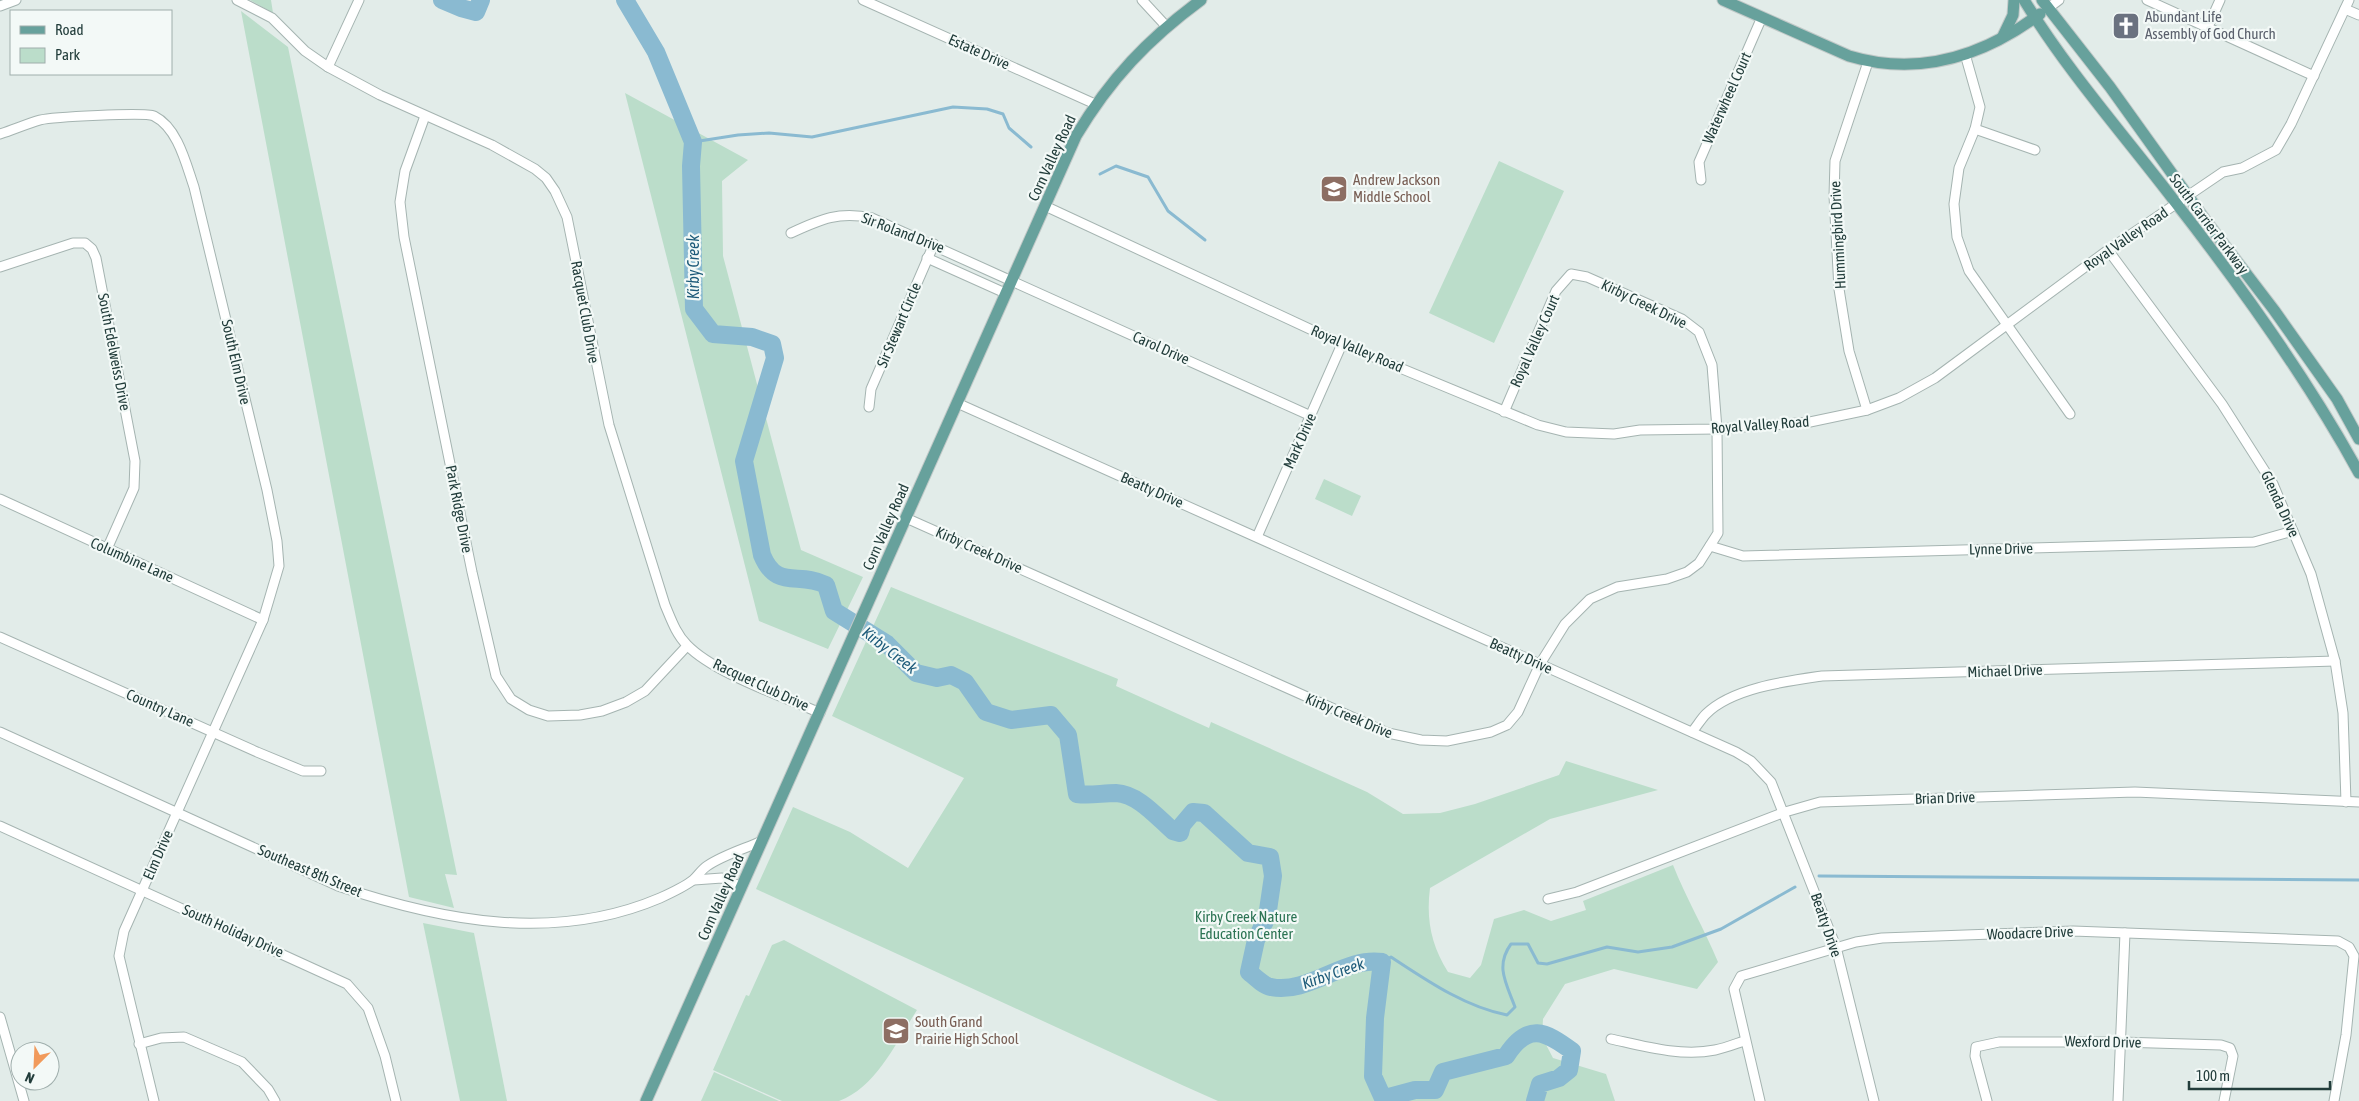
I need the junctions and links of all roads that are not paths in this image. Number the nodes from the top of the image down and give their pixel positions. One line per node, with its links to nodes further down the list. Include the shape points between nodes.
1 (16, 0): 15 (street)
2 (237, 0): 24 (street, Racquet Club Drive, via 272,18)
3 (359, 0): 24 (street)
4 (863, 0): 26 (street, Estate Drive)
5 (1142, 0): 19 (street)
6 (1201, 0): 19 (main road, Corn Valley Road)
7 (1723, 0): 17 (main road)
8 (2014, 0): 21 (main road, via 2013,15)
9 (2024, 0): 18 (main road, South Carrier Parkway)
10 (2059, 0): 13 (street)
11 (2147, 0): 20 (street)
12 (2220, 0): 20 (street)
13 (2044, 4): 18 (main road); 32 (main road, South Carrier Parkway, via 2110,87)
14 (2346, 4): 16 (street); 25 (street, Royal Valley Road)
15 (0, 6)
16 (2359, 15)
17 (1762, 18): 23 (main road); 31 (street, Waterwheel Court, via 1699,162)
18 (2035, 18): 21 (main road); 33 (main road, South Carrier Parkway, via 2082,84)
19 (1166, 26): 26 (main road, Corn Valley Road, via 1128,62)
20 (2207, 28): 25 (street)
21 (2003, 36): 22 (main road)
22 (1966, 54): 23 (main road, via 1937,63 1910,66); 28 (street, via 1980,107)
23 (1868, 62): 47 (street, Hummingbird Drive, via 1835,161 1834,196 1839,288 1849,351)
24 (328, 67): 27 (street, Racquet Club Drive)
25 (2314, 76): 32 (street, Royal Valley Road, via 2276,150 2242,168 2223,172)
26 (1095, 104): 34 (main road, Corn Valley Road, via 1076,136)
27 (425, 116): 62 (street, Racquet Club Drive, via 492,145 535,169 555,191 566,217 609,425 666,605 677,633); 62 (street, Park Ridge Drive, via 405,172 400,202 404,236 496,676 511,699 529,710 548,716 602,712 645,691)
28 (1976, 129): 30 (street); 43 (street, via 1959,168 1954,204 1957,237 1969,271)
29 (0, 134): 60 (street, South Elm Drive, via 41,120 96,115 152,116 169,129 183,154 194,187 277,541 279,566)
30 (2035, 150)
31 (1701, 180)
32 (2188, 196): 33 (street, Royal Valley Road); 52 (main road, South Carrier Parkway, via 2337,399)
33 (2177, 204): 37 (street, Royal Valley Road); 53 (main road, South Carrier Parkway, via 2327,414)
34 (1045, 206): 41 (main road, Corn Valley Road); 44 (street, Royal Valley Road)
35 (791, 233): 36 (street, Sir Roland Drive, via 820,219 853,214 872,218)
36 (934, 244): 38 (street, Sir Stewart Circle); 41 (street, Sir Roland Drive)
37 (2108, 250): 43 (street, Royal Valley Road); 56 (street, Glenda Drive, via 2248,441 2273,484)
38 (928, 258): 42 (street, Sir Roland Drive); 46 (street, Sir Stewart Circle, via 871,389)
39 (0, 267): 59 (street, South Edelweiss Drive, via 73,243 86,243 96,258 135,461 134,488)
40 (1571, 274): 48 (street, Royal Valley Court, via 1556,291); 51 (street, Kirby Creek Drive, via 1587,277 1662,309 1699,332 1712,365)
41 (1011, 280): 42 (main road, Corn Valley Road); 50 (street, Carol Drive)
42 (1005, 293): 45 (main road, Corn Valley Road)
43 (2006, 326): 47 (street, Royal Valley Road, via 1935,378 1899,398); 49 (street)
44 (1342, 344): 48 (street, Royal Valley Road); 50 (street, Mark Drive)
45 (958, 403): 55 (main road, Corn Valley Road); 57 (street, Beatty Drive)
46 (869, 407)
47 (1867, 410): 51 (street, Royal Valley Road, via 1810,422)
48 (1504, 412): 51 (street, Royal Valley Road, via 1566,432 1614,434 1640,430)
49 (2070, 414)
50 (1311, 416): 57 (street, Mark Drive)
51 (1717, 429): 58 (street, Kirby Creek Drive, via 1718,533)
52 (2359, 439)
53 (2359, 473)
54 (0, 500): 59 (street, Columbine Lane)
55 (906, 518): 64 (street, Kirby Creek Drive, via 1397,736 1448,741 1491,732 1507,725 1518,712); 65 (main road, Corn Valley Road)
56 (2293, 531): 58 (street, Lynne Drive, via 2254,542 1743,556); 63 (street, Glenda Drive, via 2311,574)
57 (1257, 537): 64 (street, Beatty Drive)
58 (1710, 546): 64 (street, Kirby Creek Drive, via 1687,572 1667,579 1617,587 1590,599 1565,624)
59 (107, 549): 60 (street, Columbine Lane)
60 (263, 620): 66 (street, Elm Drive)
61 (0, 637): 66 (street, Country Lane)
62 (688, 646): 65 (street, Racquet Club Drive, via 722,670)
63 (2335, 661): 68 (street, Michael Drive, via 1822,676 1772,684 1729,699 1707,713); 70 (street, Glenda Drive, via 2343,713)
64 (1540, 664): 68 (street, Beatty Drive)
65 (820, 713): 75 (main road, Corn Valley Road)
66 (214, 731): 69 (street, Country Lane, via 303,770); 72 (street, Elm Drive)
67 (0, 732): 72 (street, Southeast 8th Street)
68 (1692, 732): 73 (street, Beatty Drive, via 1751,761 1771,782)
69 (321, 771)
70 (2346, 802): 71 (street, Brian Drive); 73 (street, Brian Drive, via 2135,792 1820,802)
71 (2359, 802)
72 (178, 812): 76 (street, Southeast 8th Street, via 338,886 396,906 470,920 530,924 578,922 613,915 661,898); 78 (street, Elm Drive)
73 (1785, 812): 79 (street, Brian Drive, via 1577,892); 81 (street, Beatty Drive)
74 (0, 826): 78 (street, South Holiday Drive)
75 (762, 842): 76 (street, Southeast 8th Street, via 706,867); 77 (main road, Corn Valley Road)
76 (694, 880): 77 (street, Southeast 8th Street, via 722,878)
77 (742, 887): 91 (main road, Corn Valley Road)
78 (142, 890): 86 (street, Elm Drive, via 124,931 119,956); 90 (street, South Holiday Drive, via 347,984 368,1008)
79 (1548, 899)
80 (2125, 934): 81 (street, Woodacre Drive, via 2073,931 1882,938); 85 (street); 97 (street, Woodacre Drive, via 2338,942 2349,947 2354,956 2346,1035)
81 (1836, 947): 84 (street, Woodacre Drive, via 1741,976 1734,989); 93 (street, Beatty Drive)
82 (0, 1017): 87 (street)
83 (1611, 1039): 84 (street, via 1695,1052)
84 (1744, 1042): 92 (street)
85 (2120, 1042): 94 (street, Wexford Drive, via 1999,1042 1976,1047 1974,1056); 95 (street); 96 (street, Wexford Drive, via 2221,1045 2230,1048 2232,1056)
86 (139, 1044): 88 (street, Elm Drive); 89 (street, via 161,1038 184,1037 242,1062)
87 (24, 1101)
88 (154, 1101)
89 (275, 1101)
90 (396, 1101)
91 (646, 1101)
92 (1760, 1101)
93 (1874, 1101)
94 (1987, 1101)
95 (2118, 1101)
96 (2224, 1101)
97 (2334, 1101)

